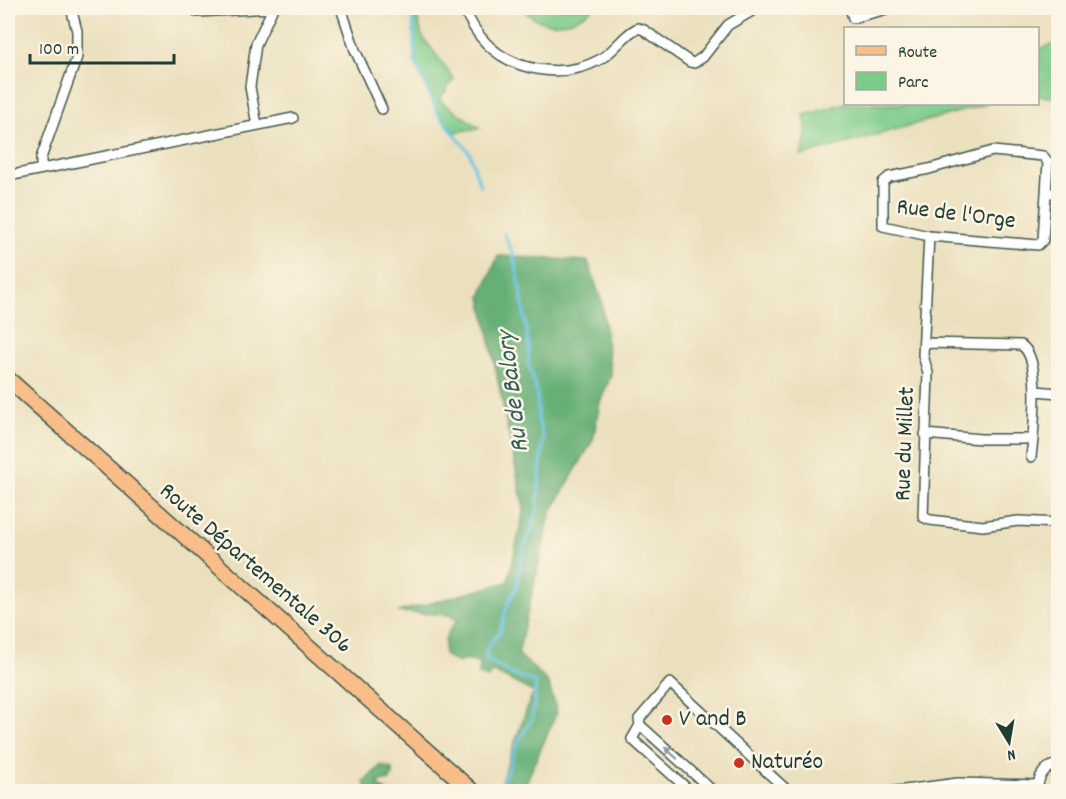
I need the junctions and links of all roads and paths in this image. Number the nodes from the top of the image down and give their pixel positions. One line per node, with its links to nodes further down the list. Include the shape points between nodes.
1 (71, 8): 12 (street, via 77,31 77,57 41,159)
2 (193, 8): 3 (street, via 197,12)
3 (272, 8): 11 (street, via 256,44 250,87)
4 (340, 8): 9 (street)
5 (464, 8): 6 (street, via 486,43 498,53 530,68 556,71 597,62 638,28 694,63 728,25)
6 (757, 8)
7 (850, 8): 8 (street, via 853,18)
8 (891, 8)
9 (382, 109)
10 (293, 118): 11 (street)
11 (257, 125): 12 (street)
12 (41, 169): 13 (street)
13 (8, 176)
14 (1046, 193): 15 (street, Rue de l'Orge); 16 (street, Rue de l'Orge, via 1043,240 1038,245); 16 (street, Rue de l'Orge, via 1048,162 1043,156 993,151 889,177 883,182 883,226)
15 (1059, 193)
16 (929, 236): 17 (street, Rue du Millet)
17 (924, 343): 19 (street, via 1021,345 1029,354); 21 (street, Rue du Millet, via 928,373)
18 (8, 379): 30 (main road, Route Départementale 306)
19 (1036, 391): 20 (street); 22 (street)
20 (1059, 393)
21 (925, 434): 22 (street); 24 (street, Rue du Millet, via 923,517 983,526 1018,521)
22 (1033, 439): 23 (street)
23 (1031, 457)
24 (1059, 524)
25 (640, 725): 27 (street, one-way to 25); 29 (street, via 632,739); 32 (street, via 639,719 670,683)
26 (1059, 764): 28 (street, via 1041,774)
27 (702, 780): 29 (street, via 690,782); 31 (street)
28 (1038, 788): 33 (street, via 958,783)
29 (689, 790)
30 (473, 792)
31 (714, 792)
32 (789, 792)
33 (890, 792)

